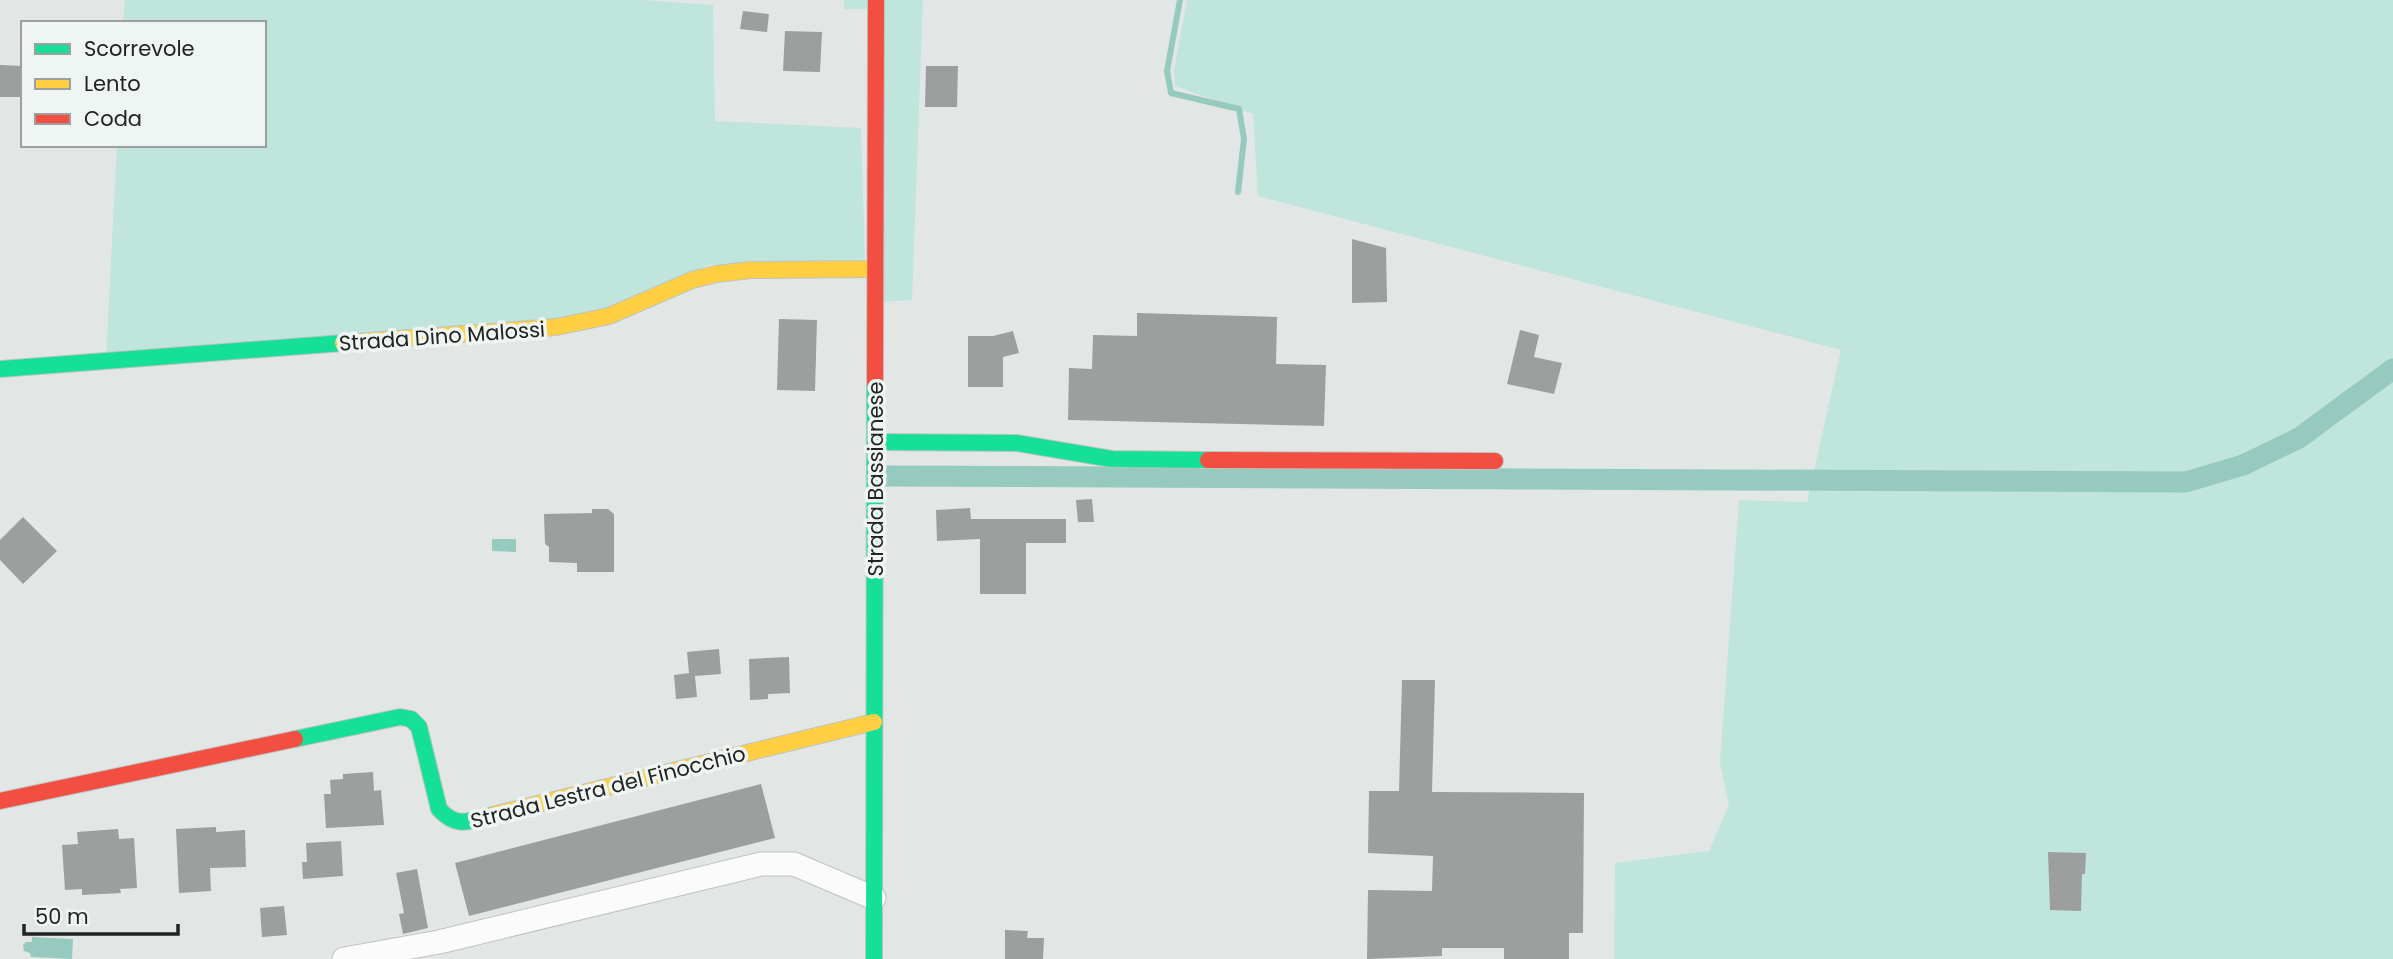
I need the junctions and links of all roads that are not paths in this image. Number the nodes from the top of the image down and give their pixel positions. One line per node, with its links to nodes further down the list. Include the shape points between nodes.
1 (876, 0): 2 (street, Strada Bassianese)
2 (875, 270): 3 (street, Strada Dino Malossi, via 724,272 609,316 556,327); 4 (street, Strada Bassianese)
3 (0, 369)
4 (875, 442): 5 (street, via 1024,444 1112,459); 6 (street, Strada Bassianese)
5 (1495, 461)
6 (874, 722): 7 (street, Strada Lestra del Finocchio, via 461,823 448,819 439,809 419,727 400,717); 8 (street, Strada Bassianese)
7 (0, 801)
8 (874, 898): 9 (street, via 794,864 761,864 439,942); 10 (street, Strada Bassianese)
9 (344, 959)
10 (874, 959)

